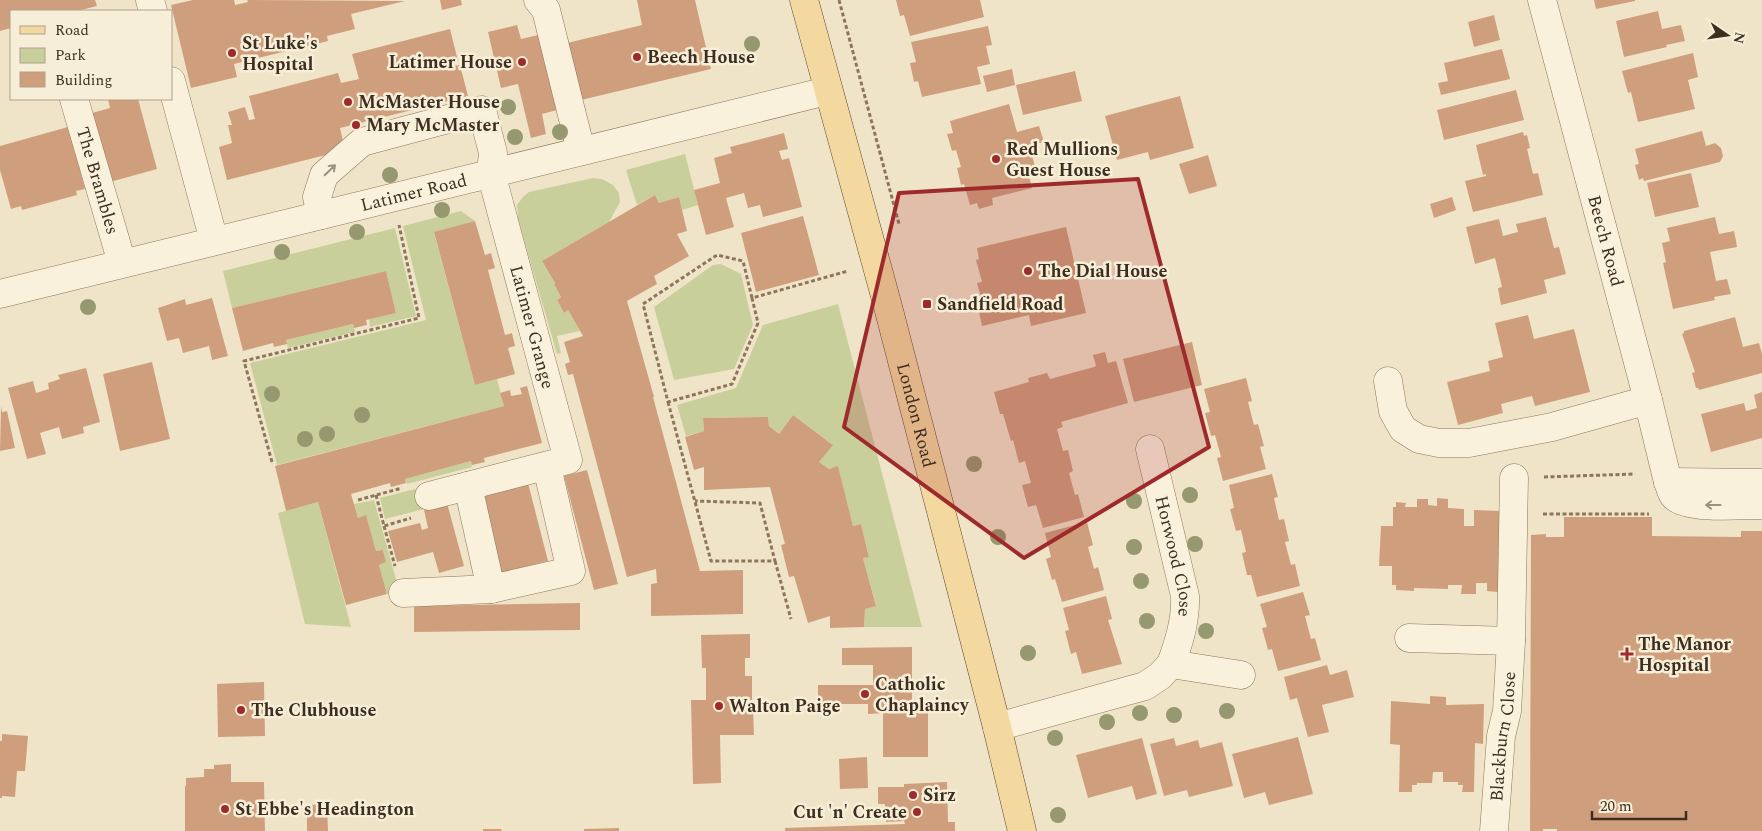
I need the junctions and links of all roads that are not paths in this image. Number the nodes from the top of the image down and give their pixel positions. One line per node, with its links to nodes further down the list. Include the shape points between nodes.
1 (538, 0): 7 (street, via 546,10)
2 (804, 0): 5 (main road, London Road)
3 (1542, 0): 14 (street, Beech Road)
4 (172, 85): 10 (street)
5 (827, 90): 7 (street, Latimer Road); 29 (main road, London Road)
6 (74, 100): 11 (street, The Brambles)
7 (581, 151): 8 (street, Latimer Road)
8 (491, 173): 9 (street, Latimer Road); 9 (street, one-way to 8, via 317,196 324,175 362,142 482,110 493,153); 16 (street, Latimer Grange, via 568,460)
9 (321, 215): 10 (street, Latimer Road)
10 (214, 241): 11 (street, Latimer Road)
11 (122, 264): 12 (street, Latimer Road)
12 (0, 294)
13 (1388, 381): 14 (street, via 1393,410 1403,429 1419,439 1439,443 1469,443 1552,427)
14 (1648, 400): 17 (street, Beech Road)
15 (1150, 449): 27 (street, Horwood Close, via 1185,596 1186,611)
16 (547, 466): 20 (street); 23 (street, via 570,571)
17 (1665, 471): 19 (street); 21 (street, Beech Road, one-way to 17, via 1683,503 1674,496)
18 (1514, 478): 26 (street, Blackburn Close)
19 (1762, 483)
20 (468, 486): 22 (street); 23 (street)
21 (1762, 505)
22 (424, 506)
23 (491, 589): 24 (street)
24 (403, 593)
25 (1409, 638): 26 (street)
26 (1511, 641): 31 (street, Blackburn Close)
27 (1171, 664): 28 (street); 29 (street, Horwood Close, via 1146,686)
28 (1241, 675)
29 (997, 727): 30 (main road, London Road)
30 (1022, 831)
31 (1494, 831)

